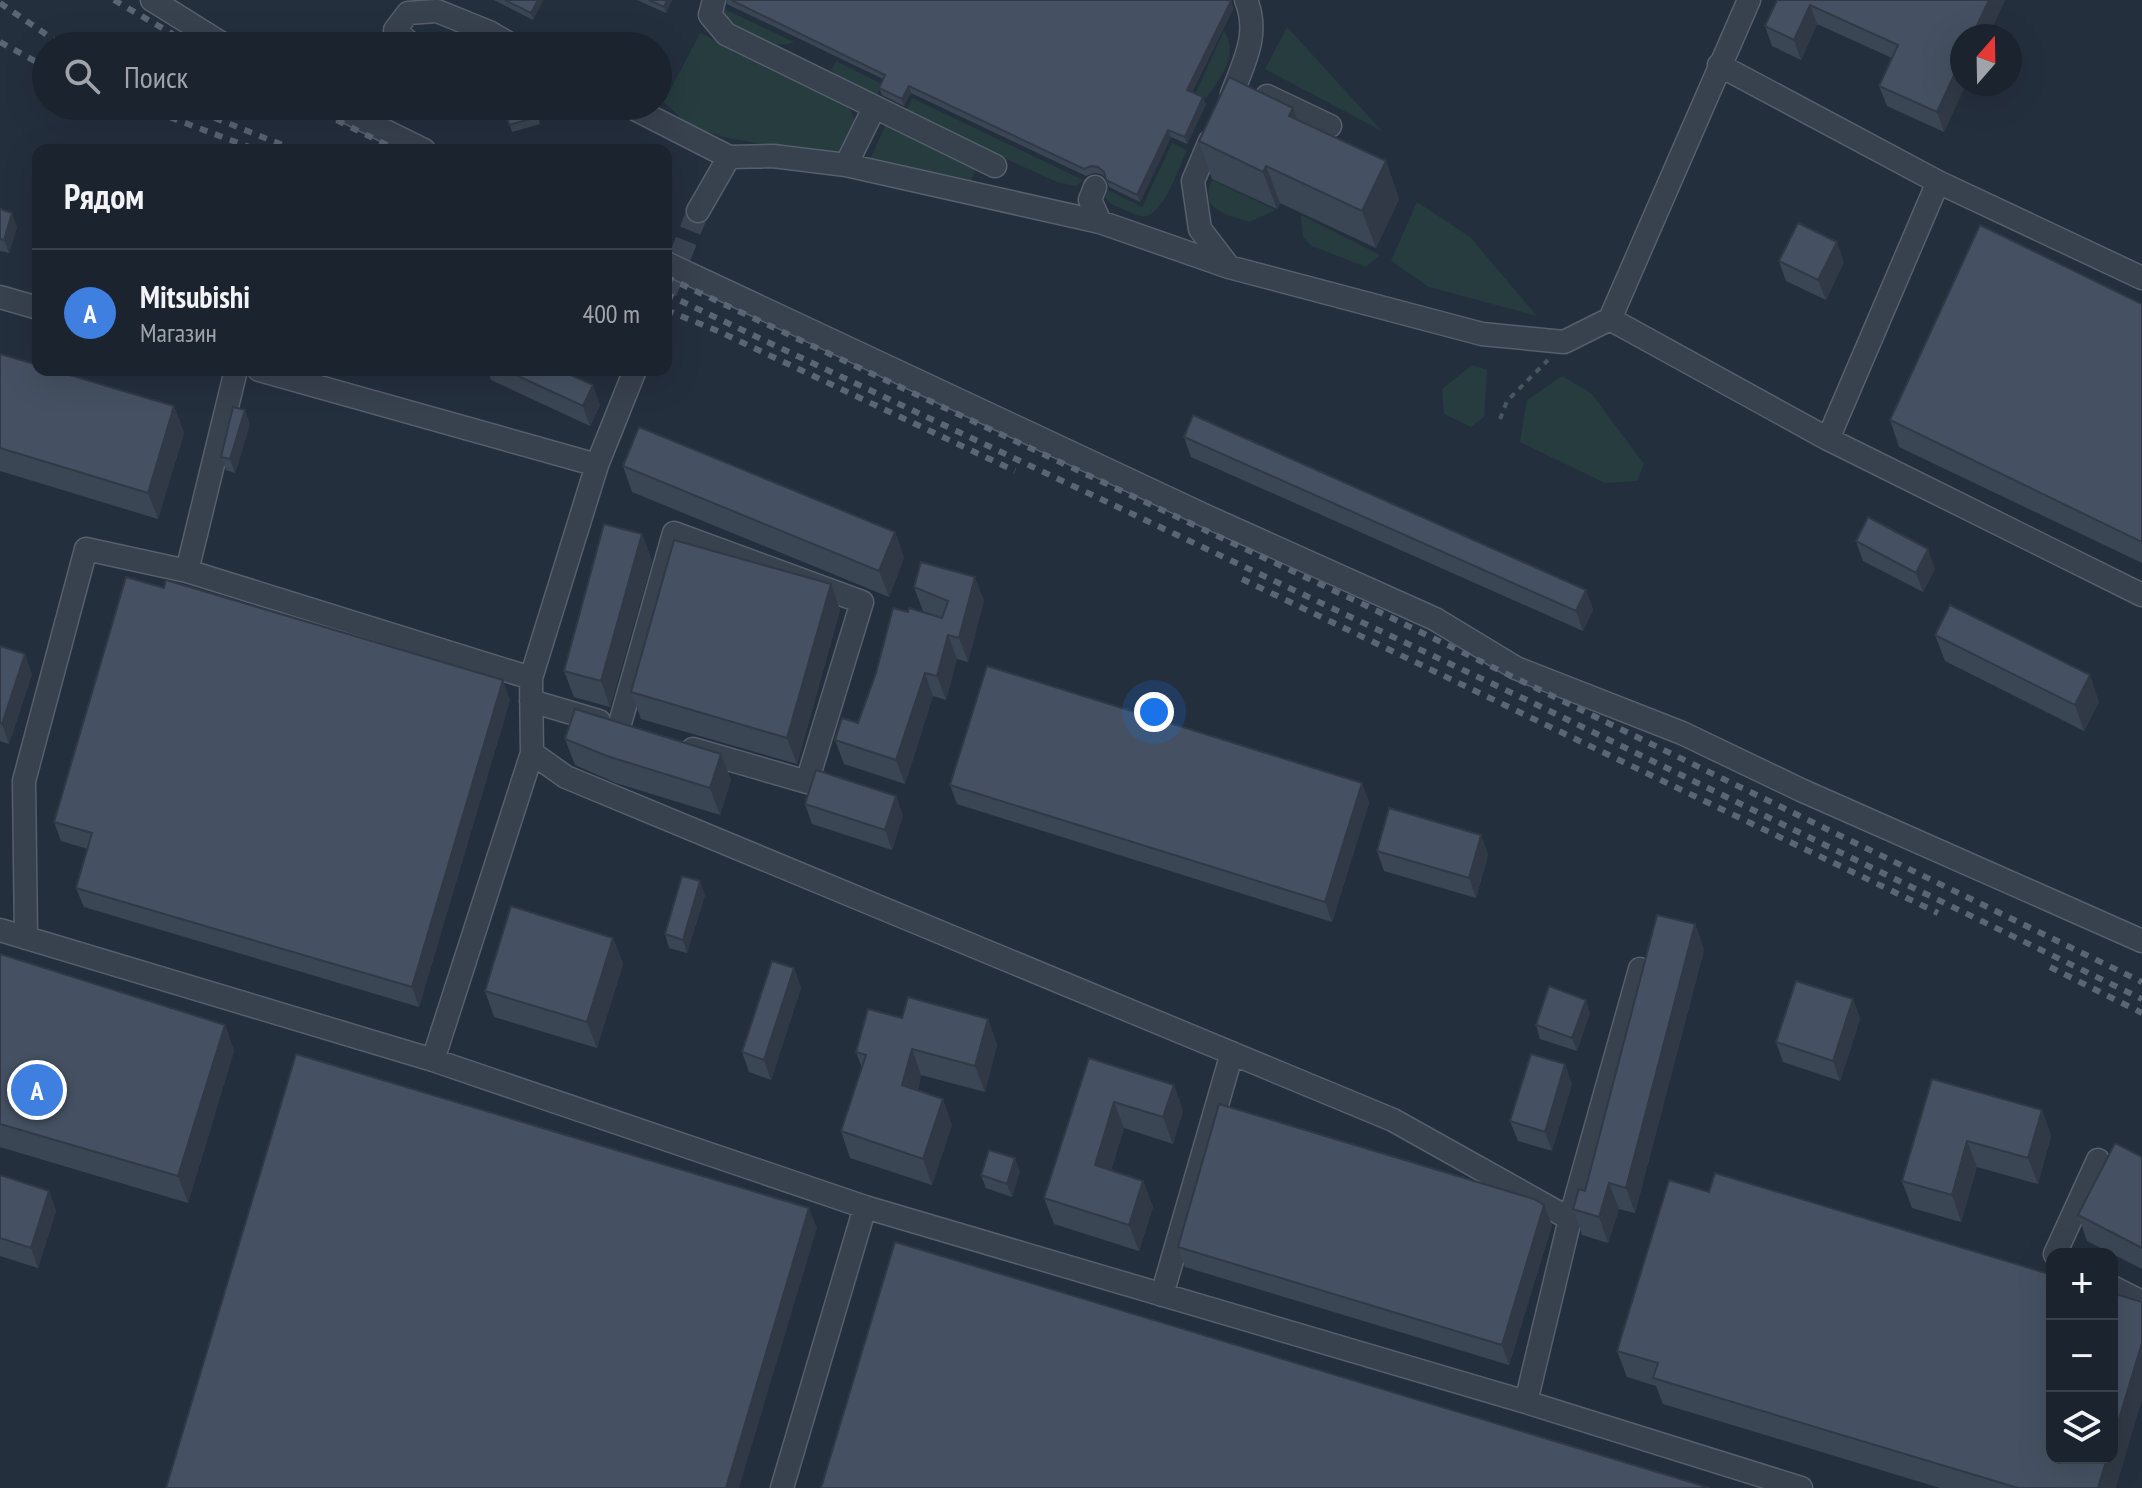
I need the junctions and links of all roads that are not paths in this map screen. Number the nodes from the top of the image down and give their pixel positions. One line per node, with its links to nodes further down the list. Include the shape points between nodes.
1 (152, 0): 5 (lane)
2 (714, 0): 10 (lane, via 710,15 726,34)
3 (1246, 0): 9 (lane, via 1252,40)
4 (1749, 0): 8 (lane)
5 (203, 32)
6 (397, 32): 7 (lane, via 408,13 437,11)
7 (489, 32)
8 (1719, 65): 18 (lane); 27 (lane)
9 (1232, 94): 13 (lane, via 1257,92); 23 (lane, via 1193,181 1200,229)
10 (874, 108): 16 (lane); 17 (lane)
11 (363, 120): 14 (lane)
12 (656, 120): 15 (lane)
13 (1330, 126)
14 (412, 144)
15 (729, 157): 16 (lane); 20 (lane)
16 (846, 165): 21 (lane)
17 (995, 166)
18 (1938, 182): 24 (lane); 31 (lane)
19 (1095, 187): 21 (lane, via 1090,200)
20 (698, 211)
21 (1100, 222): 23 (lane)
22 (672, 266): 40 (lane, via 1435,619 1516,668 1682,733)
23 (1229, 267): 27 (lane, via 1482,334 1564,342)
24 (2142, 278)
25 (0, 297): 26 (lane)
26 (32, 306)
27 (1610, 319): 31 (lane)
28 (235, 376): 33 (lane)
29 (280, 376): 32 (lane)
30 (633, 376): 32 (lane)
31 (1828, 439): 34 (lane)
32 (597, 465): 35 (lane)
33 (187, 571): 35 (lane); 39 (lane, via 86,549 24,781)
34 (2142, 595)
35 (531, 689): 36 (lane, via 626,729 674,533 862,602 807,782); 37 (lane)
36 (677, 744)
37 (532, 753): 42 (lane, via 566,777); 43 (lane)
38 (0, 930): 39 (lane)
39 (26, 938): 43 (lane)
40 (2142, 941)
41 (1640, 969): 46 (lane)
42 (1232, 1053): 46 (lane, via 1393,1120); 49 (lane)
43 (433, 1060): 45 (lane)
44 (2098, 1160): 47 (lane)
45 (865, 1207): 49 (lane); 52 (lane)
46 (1570, 1219): 51 (lane)
47 (2058, 1248)
48 (2118, 1290): 50 (lane)
49 (1162, 1295): 51 (lane)
50 (2142, 1302)
51 (1526, 1402): 53 (lane)
52 (782, 1488)
53 (1801, 1488)

